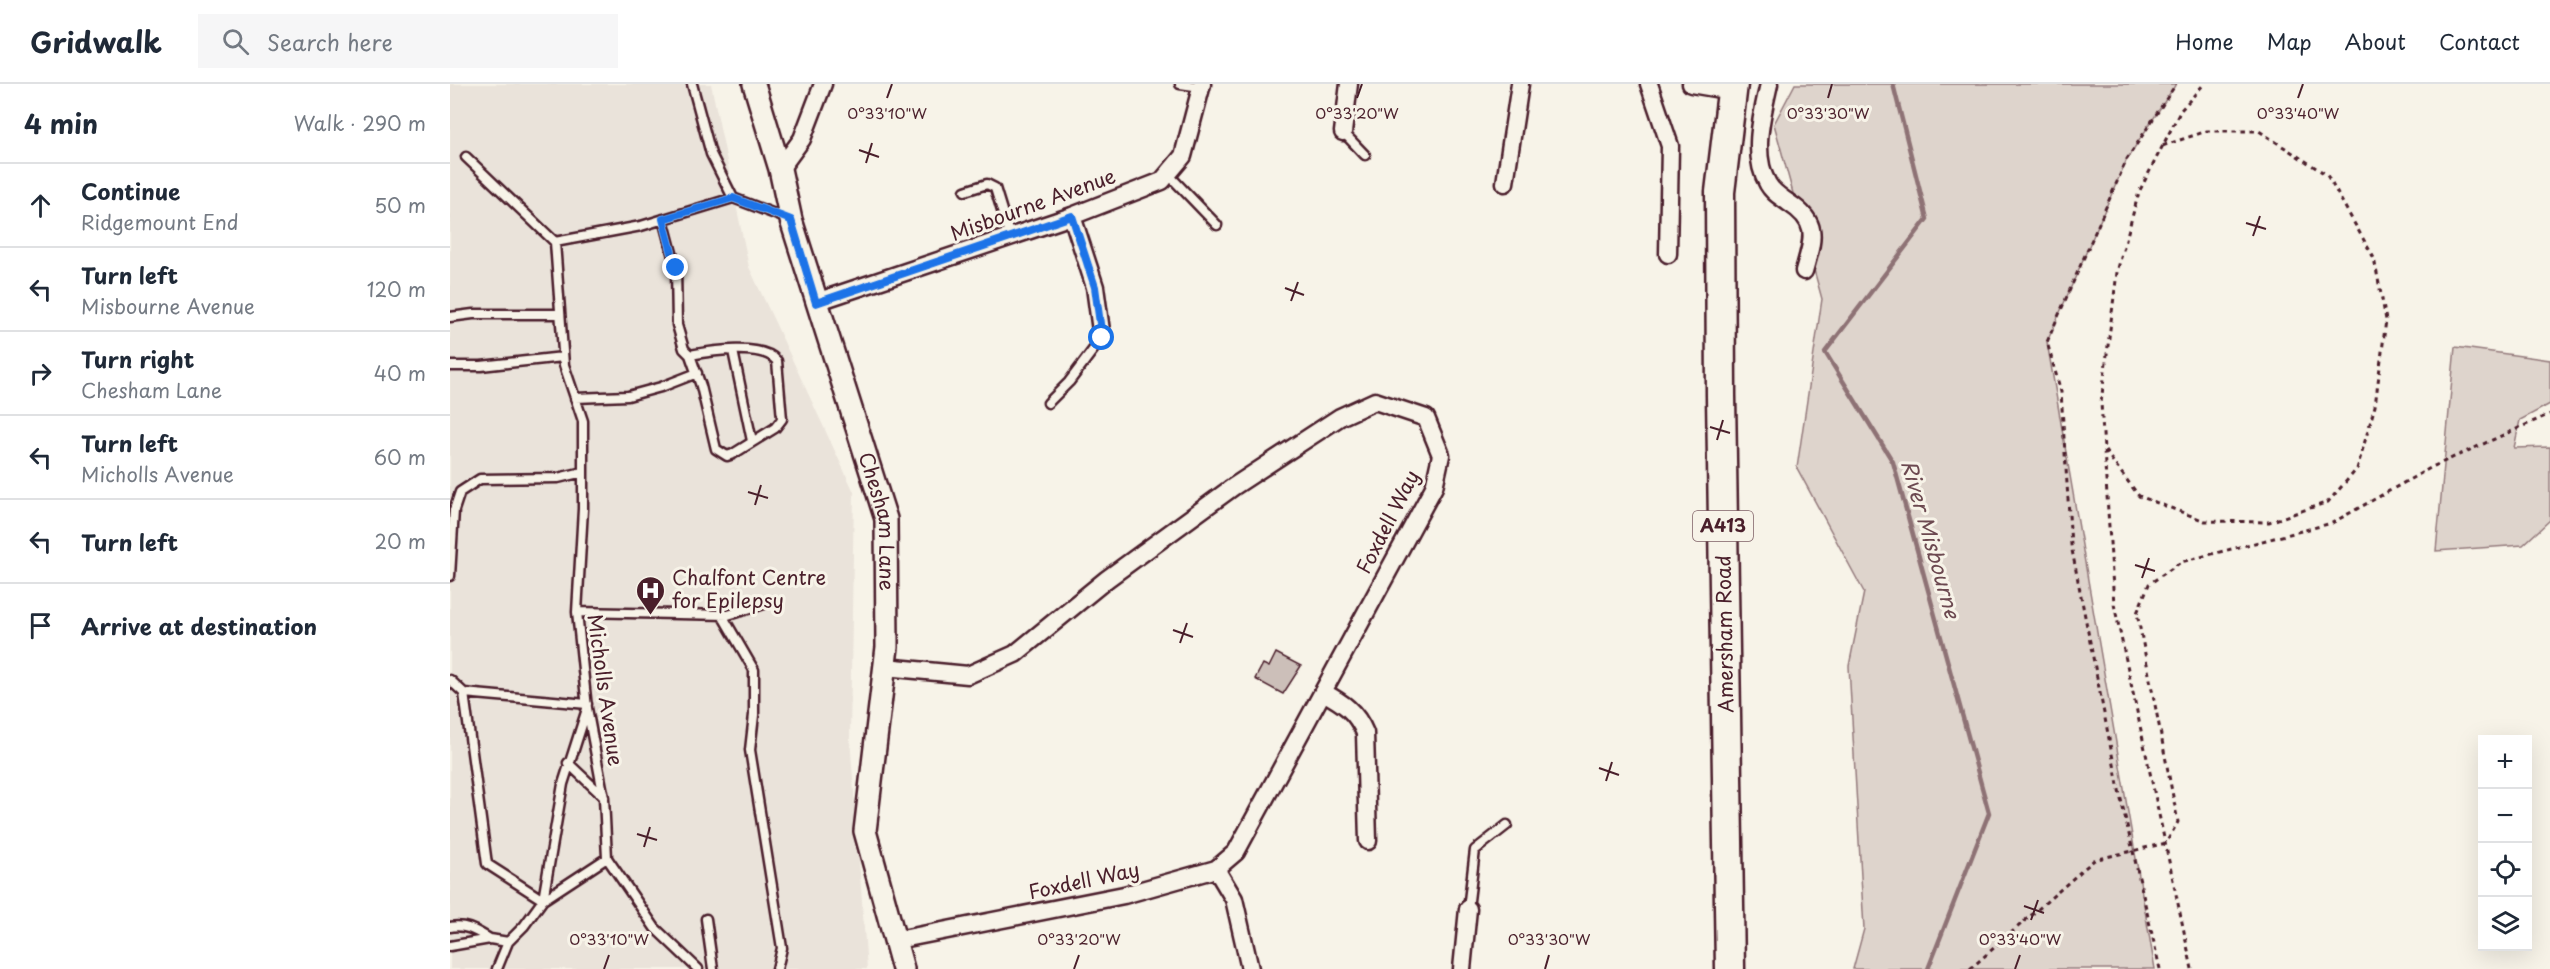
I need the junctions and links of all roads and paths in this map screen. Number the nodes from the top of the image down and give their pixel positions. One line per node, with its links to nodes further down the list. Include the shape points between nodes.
1 (692, 84): 22 (lane, via 711,154)
2 (754, 84): 18 (street, Chesham Lane)
3 (823, 84): 18 (street, via 802,139)
4 (1180, 84): 12 (lane)
5 (1349, 84): 14 (street)
6 (1520, 84): 20 (street)
7 (1649, 84): 29 (street, via 1670,146)
8 (1691, 84): 13 (street)
9 (1768, 84): 30 (street, via 1760,126 1760,167 1774,193 1802,211 1810,224 1814,236)
10 (2176, 84): 61 (path, via 2127,159 2047,342 2061,392 2071,545)
11 (2204, 84): 15 (path, via 2181,110)
12 (1201, 86): 19 (street, Misbourne Avenue, via 1183,156)
13 (1733, 88): 79 (highway, Amersham Road / A413, via 1720,192)
14 (1343, 132): 16 (lane)
15 (2162, 146): 44 (path, via 2139,192 2116,272 2101,403); 44 (path, via 2207,131 2259,131 2327,175 2374,258 2386,320 2375,406 2357,469 2328,502 2269,522 2205,521 2139,496)
16 (1365, 155)
17 (466, 157): 28 (lane)
18 (780, 169): 25 (street, Chesham Lane)
19 (1168, 174): 23 (street, Misbourne Avenue, via 1162,180); 26 (lane)
20 (1505, 183)
21 (965, 191): 27 (lane, via 987,184 995,188)
22 (733, 198): 24 (lane); 25 (lane)
23 (1072, 216): 27 (street, Misbourne Avenue); 34 (street, via 1095,287)
24 (663, 219): 28 (lane); 36 (lane, via 676,268 677,325)
25 (791, 220): 31 (street, Chesham Lane)
26 (1216, 225)
27 (1010, 237): 31 (street, Misbourne Avenue)
28 (555, 242): 32 (lane, Micholls Avenue)
29 (1668, 254)
30 (1804, 271)
31 (816, 303): 51 (street, Chesham Lane, via 886,519)
32 (560, 314): 33 (lane); 37 (lane, Micholls Avenue)
33 (450, 316)
34 (1102, 338): 41 (lane, via 1070,382)
35 (733, 351): 36 (lane); 43 (lane); 43 (lane, via 762,351 772,354 777,361 782,419 775,428)
36 (690, 356): 39 (lane)
37 (563, 357): 38 (lane); 40 (lane, Micholls Avenue)
38 (450, 366)
39 (696, 373): 40 (lane, via 628,396); 43 (lane, via 716,449 727,456)
40 (575, 398): 45 (lane, Micholls Avenue, via 583,421)
41 (1048, 403)
42 (2550, 414): 60 (path, via 2432,467 2332,523 2181,562 2149,584 2137,613 2178,822)
43 (752, 441)
44 (2104, 450): 60 (path, via 2114,604)
45 (583, 472): 46 (lane, via 558,478 480,479 459,492); 49 (lane, Micholls Avenue)
46 (452, 509): 47 (lane)
47 (450, 576)
48 (774, 601): 50 (lane)
49 (577, 612): 50 (lane); 55 (lane, Micholls Avenue)
50 (722, 615): 75 (lane, via 754,670 750,750 782,948)
51 (885, 667): 53 (street, Foxdell Way, via 968,675 1015,654 1107,579 1233,487 1340,417 1375,401 1426,418 1441,454 1434,487); 69 (street, Chesham Lane, via 865,831)
52 (450, 680): 54 (lane)
53 (1323, 692): 59 (street, via 1348,705 1365,734); 63 (street, Foxdell Way, via 1236,852)
54 (464, 693): 55 (lane); 64 (lane, via 487,864)
55 (587, 706): 56 (lane); 57 (lane, Micholls Avenue)
56 (568, 762): 57 (lane); 64 (lane)
57 (604, 798): 62 (lane, Micholls Avenue)
58 (1507, 825): 65 (lane, via 1475,850)
59 (1368, 841)
60 (2166, 843): 61 (path); 82 (path)
61 (2133, 849): 80 (path, via 2094,860); 81 (path)
62 (606, 858): 64 (lane); 73 (lane, via 655,928)
63 (1216, 869): 69 (street, Foxdell Way, via 1124,895); 77 (street, via 1234,899)
64 (543, 900): 70 (lane)
65 (1468, 909): 78 (street)
66 (706, 919): 74 (lane)
67 (450, 927): 68 (lane, via 471,928)
68 (490, 939): 70 (lane); 71 (lane)
69 (897, 940): 76 (street, Chesham Lane)
70 (508, 942): 72 (lane)
71 (450, 946)
72 (497, 969)
73 (698, 969)
74 (713, 969)
75 (777, 969)
76 (903, 969)
77 (1250, 969)
78 (1462, 969)
79 (1730, 969)
80 (1970, 969)
81 (2160, 969)
82 (2192, 969)

